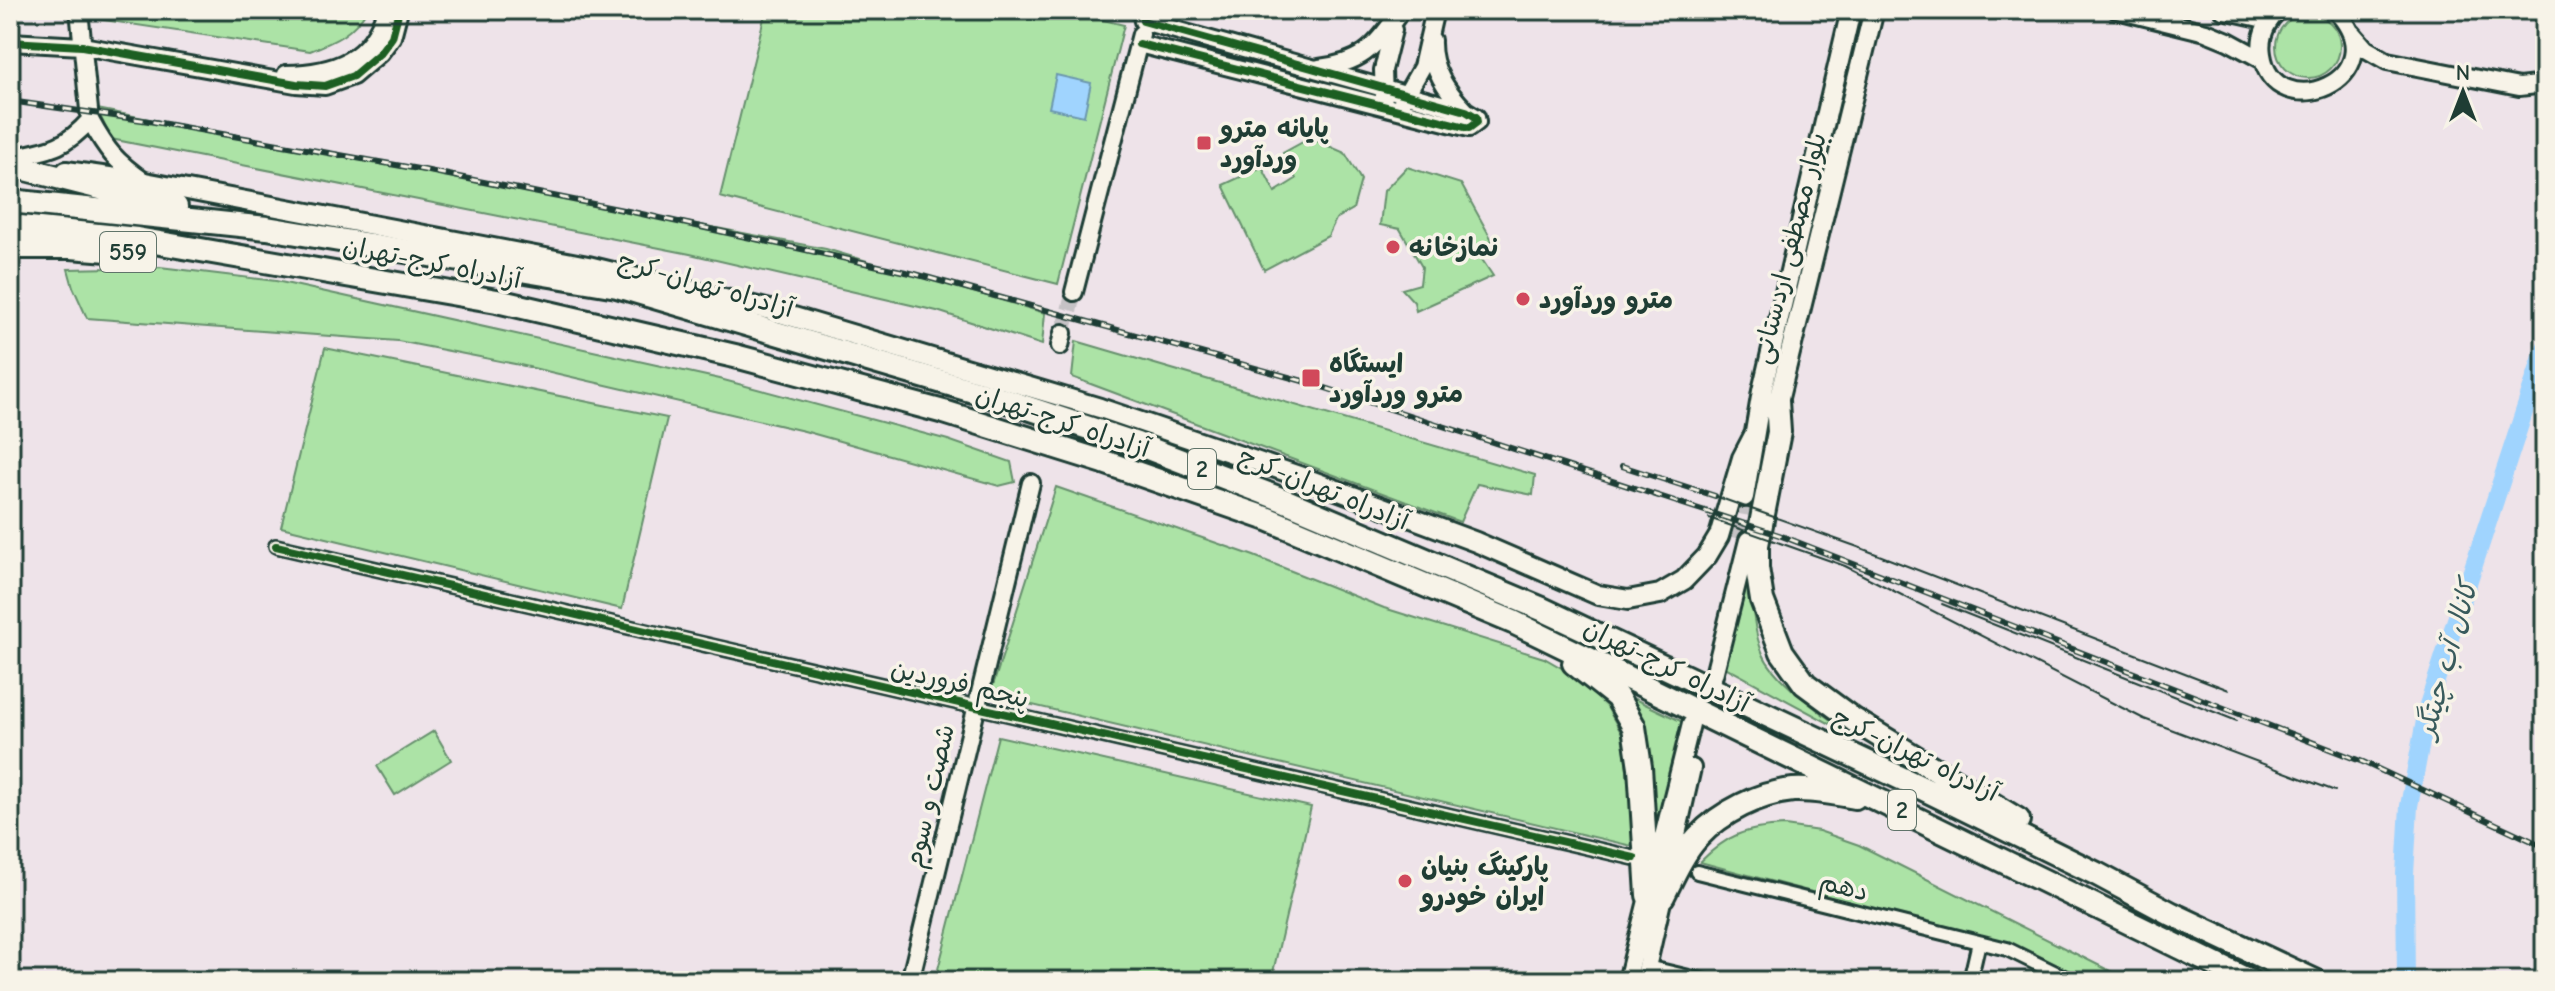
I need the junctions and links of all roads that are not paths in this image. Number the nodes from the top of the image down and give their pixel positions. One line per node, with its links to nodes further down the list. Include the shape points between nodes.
1 (79, 10): 16 (street)
2 (386, 10): 21 (street, via 366,50 338,67 302,74)
3 (399, 10): 21 (street, via 392,37 353,76 325,86)
4 (2117, 10): 17 (street, via 2206,32)
5 (2223, 10): 11 (street)
6 (2336, 10): 13 (street)
7 (1398, 13): 19 (street, via 1379,41 1351,62); 23 (street, via 1387,47)
8 (1849, 13): 37 (main road, بلوار مصطفی اردستانی)
9 (1874, 13): 36 (main road, بلوار مصطفی اردستانی)
10 (1145, 14): 15 (street); 19 (street)
11 (2274, 15): 17 (street, via 2263,32)
12 (1434, 17): 24 (street, via 1422,67); 26 (street, via 1431,50 1445,89)
13 (2351, 32): 18 (street); 20 (street, via 2351,60)
14 (10, 42): 16 (street)
15 (1139, 44): 25 (street); 35 (street)
16 (82, 46): 21 (street); 27 (street)
17 (2263, 60): 20 (street, via 2269,73 2292,90 2321,90)
18 (2387, 61): 20 (street); 22 (street, via 2519,87)
19 (1310, 69): 23 (street)
20 (2345, 73)
21 (252, 74)
22 (2545, 84)
23 (1384, 89): 24 (street); 25 (street)
24 (1405, 94): 25 (street); 26 (street)
25 (1391, 108): 26 (street, via 1474,127 1476,117)
26 (1466, 111)
27 (90, 120): 28 (street, via 56,148); 29 (street, via 107,151)
28 (10, 162): 29 (main road); 32 (highway)
29 (145, 182): 37 (main road, via 588,266 873,339 1288,472 1476,542 1598,595 1628,600 1660,594 1684,580 1707,556)
30 (10, 201): 32 (highway, آزادراه تهران-کرج / 2)
31 (10, 226): 34 (highway, آزادراه کرج-تهران / 2)
32 (267, 228): 48 (highway, آزادراه تهران-کرج / 2, via 617,286 1137,444 1542,609)
33 (10, 247): 34 (highway, 559)
34 (247, 256): 41 (highway, آزادراه کرج-تهران / 2, via 497,301 944,412 1268,519)
35 (1074, 292)
36 (1777, 401): 37 (main road, بلوار مصطفی اردستانی, via 1750,498); 48 (highway, via 1779,432 1757,568 1762,600 1782,652 1805,684 1854,720)
37 (1754, 435)
38 (1031, 483): 43 (street, شصت و سوم)
39 (1742, 539): 42 (street)
40 (276, 546): 43 (street, پنجم فروردین)
41 (1513, 622): 45 (highway, آزادراه کرج-تهران / 2); 49 (highway, via 1590,674 1628,713 1639,756)
42 (1710, 673)
43 (975, 707): 46 (street, پنجم فروردین); 52 (street, شصت و سوم)
44 (1696, 726): 49 (street)
45 (1909, 814): 49 (highway, via 1822,791 1791,790 1759,798 1699,836); 57 (highway, آزادراه کرج-تهران / 2)
46 (1634, 858)
47 (1697, 872): 50 (street, دهم)
48 (2097, 874): 58 (highway, آزادراه تهران-کرج / 2)
49 (1656, 895): 51 (street); 53 (street)
50 (1979, 942): 55 (street); 56 (street, دهم, via 2007,949)
51 (1646, 974): 54 (street)
52 (910, 981)
53 (1627, 981)
54 (1706, 981)
55 (1970, 981)
56 (2072, 981)
57 (2249, 981)
58 (2315, 981)

